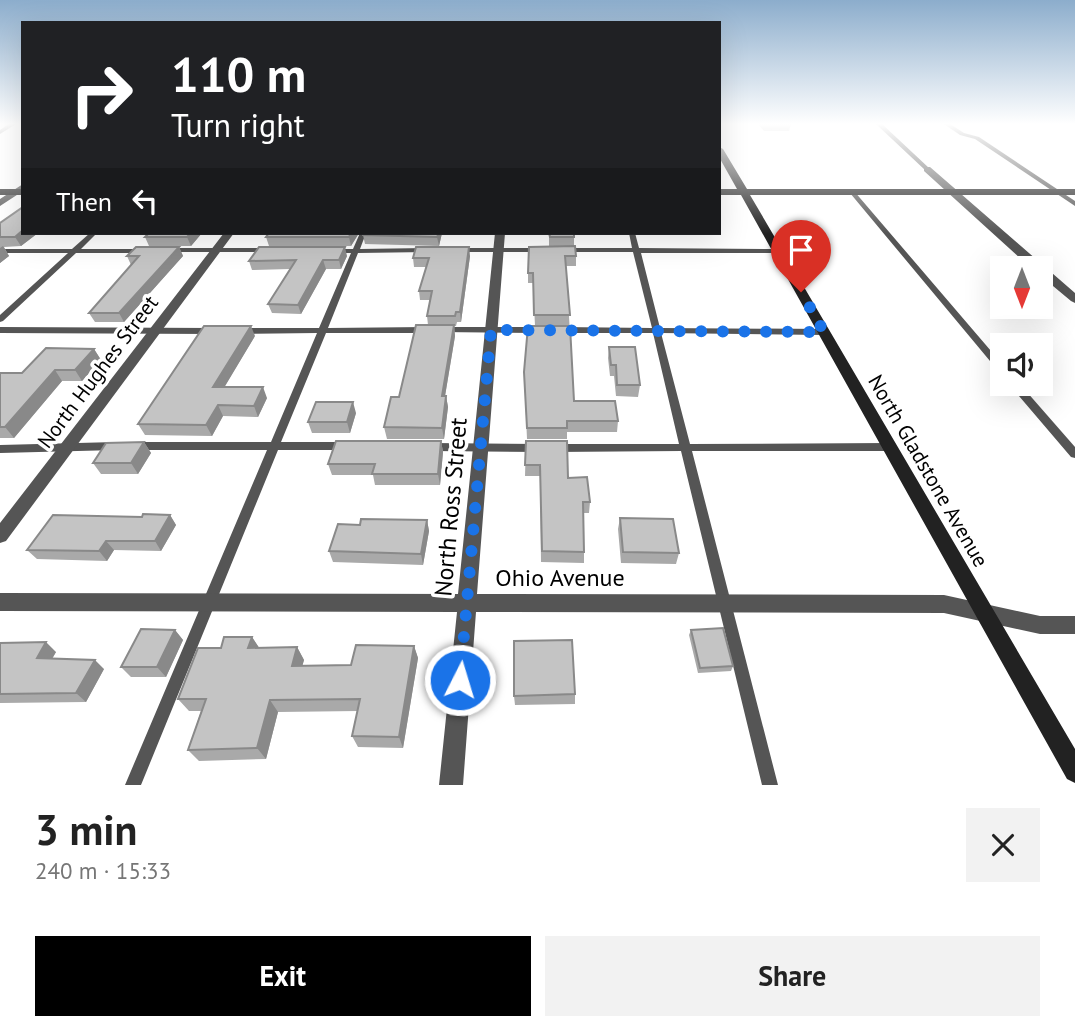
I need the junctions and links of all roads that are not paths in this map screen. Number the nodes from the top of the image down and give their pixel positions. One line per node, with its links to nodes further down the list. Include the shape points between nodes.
1 (726, 161): 8 (street, North Gladstone Avenue)
2 (918, 161): 4 (lane)
3 (1011, 161): 11 (lane)
4 (927, 169): 10 (street)
5 (20, 191): 6 (street); 13 (street)
6 (0, 192)
7 (721, 192): 8 (street)
8 (744, 192): 9 (street); 31 (street, North Gladstone Avenue)
9 (852, 192): 10 (street); 44 (lane)
10 (951, 192): 11 (street); 32 (street)
11 (1058, 192): 12 (street); 14 (lane)
12 (1075, 192)
13 (0, 203)
14 (1075, 204)
15 (92, 235): 28 (lane)
16 (227, 235): 21 (street, North Hughes Street)
17 (362, 235): 30 (lane)
18 (633, 235): 26 (lane)
19 (499, 241): 25 (lane); 26 (lane); 38 (street, North Ross Street)
20 (164, 250): 21 (lane)
21 (216, 250): 22 (lane); 37 (street, North Hughes Street)
22 (280, 250)
23 (318, 250): 30 (lane)
24 (434, 250): 30 (lane)
25 (447, 250)
26 (637, 250): 31 (lane); 42 (lane)
27 (0, 251): 28 (lane)
28 (74, 251): 29 (lane); 35 (lane)
29 (152, 251)
30 (356, 251): 41 (lane)
31 (777, 251): 43 (street, North Gladstone Avenue)
32 (1025, 256)
33 (1054, 281): 34 (street)
34 (1075, 299)
35 (0, 319)
36 (0, 330): 37 (lane)
37 (155, 330): 39 (lane); 47 (street, North Hughes Street)
38 (491, 330): 41 (lane); 42 (lane); 51 (street, North Ross Street)
39 (224, 331)
40 (238, 331): 41 (lane)
41 (320, 331): 46 (lane)
42 (656, 331): 43 (lane); 52 (lane)
43 (824, 332): 50 (street, North Gladstone Avenue)
44 (990, 357)
45 (1024, 396): 54 (lane)
46 (274, 445): 47 (lane); 48 (lane); 57 (lane)
47 (68, 446): 53 (lane); 55 (street, North Hughes Street)
48 (355, 446)
49 (424, 447): 51 (lane)
50 (890, 447): 52 (lane); 60 (street, North Gladstone Avenue)
51 (480, 448): 52 (lane); 58 (street, North Ross Street)
52 (686, 448): 59 (lane)
53 (0, 449)
54 (1075, 454)
55 (0, 536)
56 (0, 602): 57 (street, Ohio Avenue)
57 (211, 602): 58 (street, Ohio Avenue); 63 (lane)
58 (467, 602): 59 (street, Ohio Avenue); 64 (street, North Ross Street)
59 (724, 603): 60 (street, Ohio Avenue, via 944,604); 65 (lane)
60 (984, 613): 61 (street, Ohio Avenue, via 1040,625); 62 (street, North Gladstone Avenue)
61 (1075, 625)
62 (1075, 771)
63 (133, 785)
64 (452, 785)
65 (770, 785)

